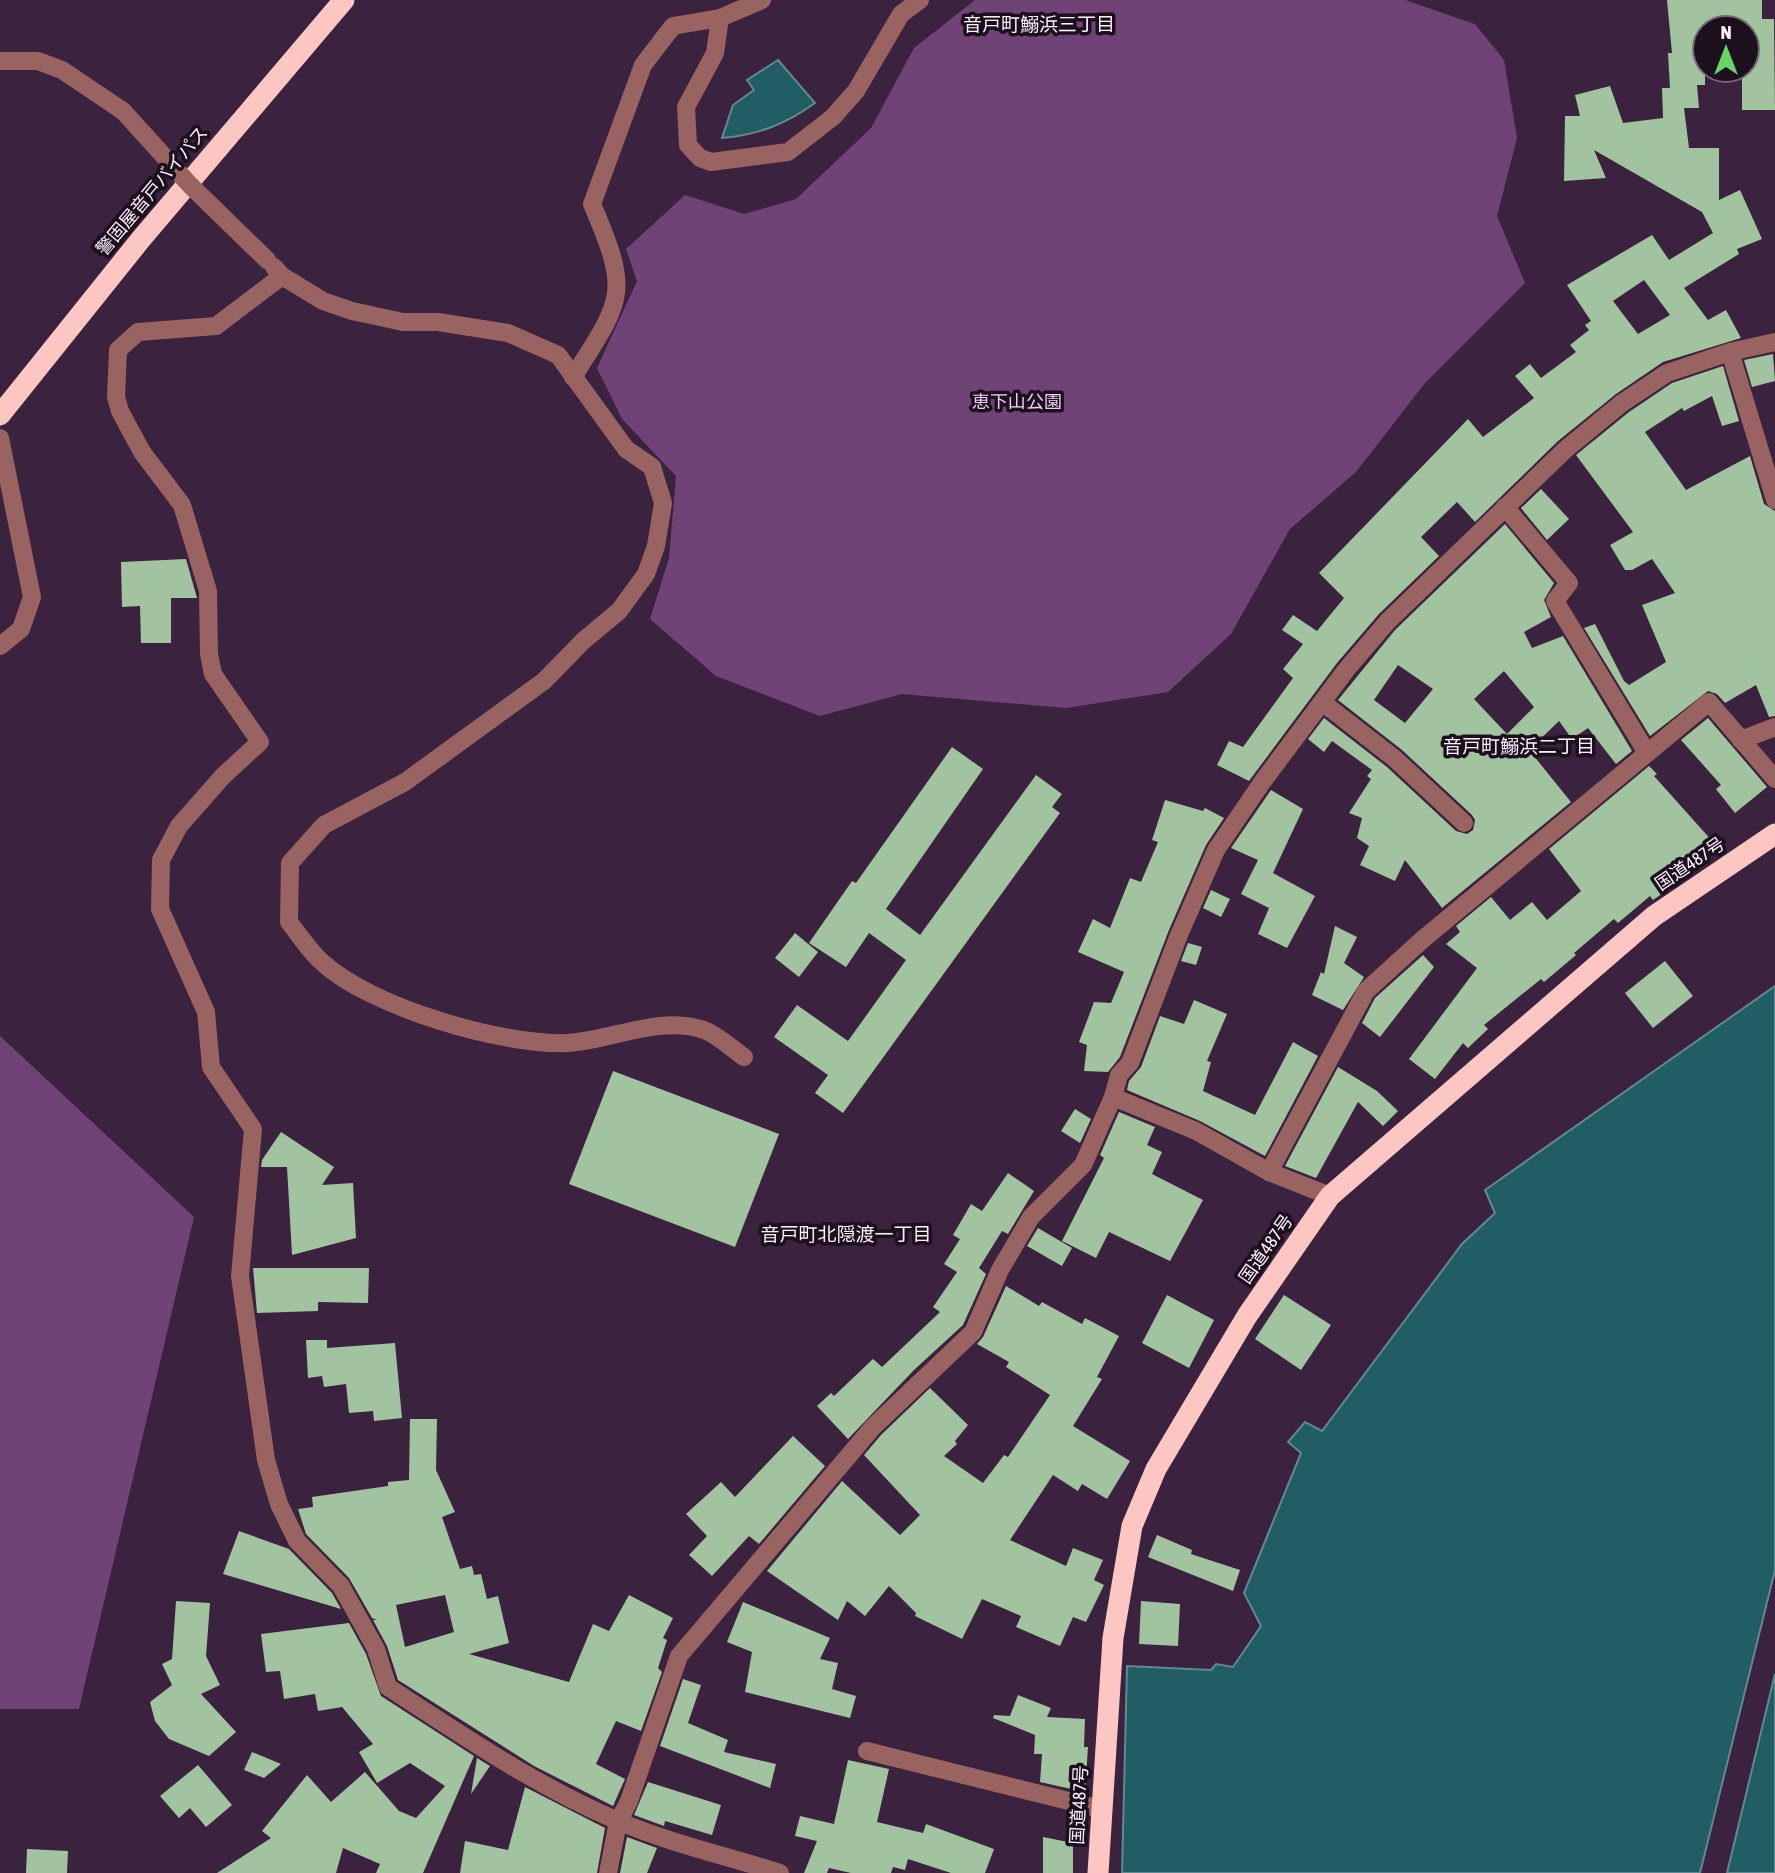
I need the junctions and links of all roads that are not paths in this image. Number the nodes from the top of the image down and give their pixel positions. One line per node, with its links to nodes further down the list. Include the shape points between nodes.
1 (344, 0): 10 (highway, 警固屋音戸バイパス, via 141,239)
2 (762, 0): 4 (street)
3 (920, 0): 4 (street, via 901,14 856,90 833,117 788,152 710,162 688,145 686,107 715,53)
4 (720, 18): 9 (street, via 674,26 643,65 592,204 613,253 618,290 610,319)
5 (0, 61): 6 (street, bridge, via 38,61 61,70 123,111)
6 (282, 276): 9 (street, via 323,301 352,311 403,322 438,322 508,333 558,355); 28 (street, via 216,326 138,332 118,349 116,397 142,452 182,505 208,591 209,654 214,674 260,742 179,826 161,860 160,909 206,1012 211,1067 253,1129 240,1276 266,1460 279,1504 298,1541 341,1586 376,1649 388,1688 498,1759)
7 (1775, 342): 8 (street)
8 (1730, 352): 12 (street); 13 (street, via 1667,373 1622,403)
9 (573, 377): 22 (street, via 626,449 652,467 663,503 646,574 620,611 544,681 405,782 324,825 290,863 289,922 323,964 368,992 418,1013 510,1039 568,1043 674,1024 706,1030)
10 (0, 415)
11 (0, 438): 14 (street, via 32,597 21,629)
12 (1775, 500)
13 (1505, 507): 15 (street, via 1387,622); 18 (street, via 1569,583 1555,601)
14 (0, 646)
15 (1322, 702): 20 (street, via 1394,758); 23 (street, via 1216,850)
16 (1775, 726): 17 (street)
17 (1741, 740): 18 (street, via 1709,702); 19 (street)
18 (1647, 753): 24 (street, via 1366,992)
19 (1775, 779)
20 (1464, 823)
21 (1775, 834): 25 (highway, 国道487号, via 1654,916)
22 (744, 1057)
23 (1113, 1097): 24 (street, via 1196,1131); 28 (street, via 1083,1165 1031,1217 1000,1270 973,1332 873,1427 679,1656)
24 (1269, 1171): 25 (street)
25 (1330, 1196): 27 (highway, 国道487号, via 1247,1315 1156,1469 1132,1526 1113,1638)
26 (867, 1751): 27 (street)
27 (1101, 1809): 31 (highway, 国道487号)
28 (618, 1822): 29 (street); 30 (street)
29 (608, 1873)
30 (780, 1873)
31 (1098, 1873)

